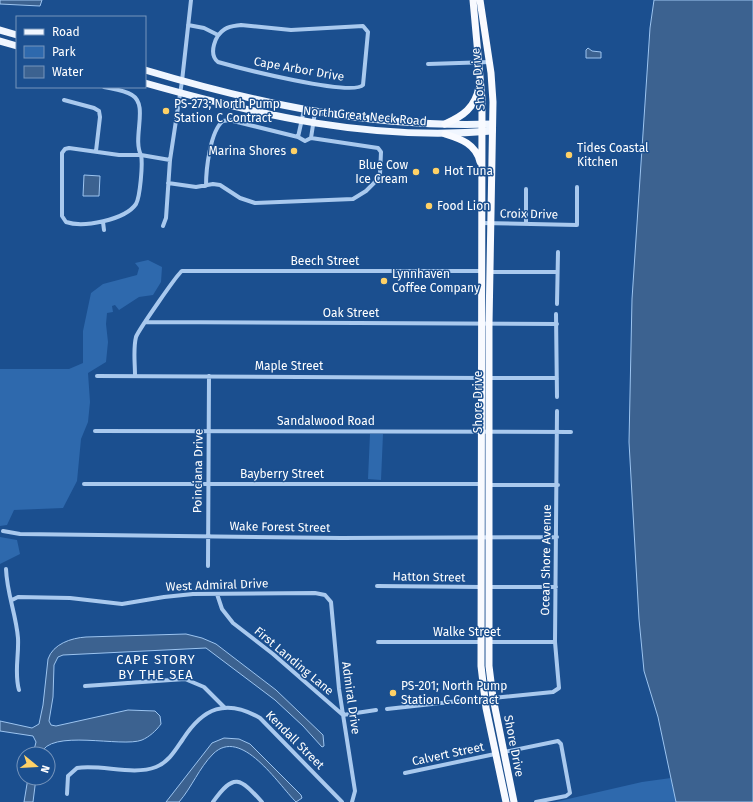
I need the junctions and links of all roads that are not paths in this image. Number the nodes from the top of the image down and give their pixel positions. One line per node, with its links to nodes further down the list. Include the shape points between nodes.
1 (191, 0): 4 (street)
2 (472, 0): 11 (highway, Shore Drive)
3 (480, 0): 10 (highway, Shore Drive)
4 (188, 25): 7 (street, via 204,28); 15 (street)
5 (0, 30): 6 (main road)
6 (16, 35)
7 (218, 35): 7 (street, Cape Arbor Drive, via 213,52 218,62 298,81 340,87 359,88 365,81 368,32 361,25 291,30 232,26)
8 (0, 41): 9 (main road)
9 (16, 46)
10 (490, 62): 11 (street); 26 (highway, Shore Drive)
11 (479, 63): 12 (street); 14 (highway, Shore Drive)
12 (428, 64)
13 (146, 70): 15 (main road, North Great Neck Road)
14 (480, 77): 24 (highway, via 472,107 462,116); 25 (highway, Shore Drive)
15 (182, 81): 18 (street); 20 (main road, North Great Neck Road)
16 (146, 83): 18 (main road, North Great Neck Road)
17 (108, 88): 31 (street, via 128,93 138,102 140,109 137,142)
18 (180, 93): 22 (main road, North Great Neck Road); 32 (street)
19 (64, 100): 30 (street, via 99,111)
20 (304, 110): 21 (main road, North Great Neck Road); 22 (street)
21 (315, 112): 23 (street); 24 (main road, North Great Neck Road, via 374,120)
22 (301, 122): 23 (main road, North Great Neck Road); 28 (street)
23 (313, 124): 27 (main road, North Great Neck Road, via 378,131); 29 (street)
24 (445, 124): 25 (main road, North Great Neck Road)
25 (482, 128): 26 (main road, North Great Neck Road); 27 (main road, North Great Neck Road); 33 (highway, Shore Drive)
26 (492, 128): 40 (highway, Shore Drive)
27 (445, 134): 33 (highway, via 463,140 472,147 479,158)
28 (298, 137): 29 (street, via 305,141); 35 (street, via 229,120 223,121 212,143)
29 (311, 138): 35 (street, via 378,148 381,152 380,174 377,180 353,199 291,203 251,202 220,185)
30 (96, 151): 31 (street); 38 (street, via 69,148 63,151 62,216 69,223)
31 (141, 155): 32 (street); 38 (street, via 137,202 129,210)
32 (170, 160): 34 (street)
33 (482, 172): 39 (highway, Shore Drive)
34 (168, 183): 35 (street); 42 (street, via 166,218)
35 (206, 186)
36 (577, 187): 41 (street, Croix Drive, via 577,226)
37 (526, 189): 41 (street)
38 (103, 222): 43 (street)
39 (481, 223): 40 (street, Croix Drive); 45 (highway, Shore Drive)
40 (491, 223): 41 (street, Croix Drive); 46 (highway, Shore Drive)
41 (526, 224)
42 (163, 226)
43 (104, 230)
44 (558, 252): 47 (street)
45 (481, 271): 50 (street, Beech Street, via 191,270 179,272); 51 (highway, Shore Drive)
46 (490, 272): 47 (street); 52 (highway, Shore Drive)
47 (556, 272): 48 (street)
48 (557, 304)
49 (556, 314): 53 (street)
50 (145, 322): 51 (street, Oak Street); 54 (street, via 138,331 135,341)
51 (481, 324): 52 (street, Oak Street); 57 (highway, Shore Drive)
52 (489, 324): 53 (street, Oak Street); 58 (highway, Shore Drive)
53 (557, 324): 59 (street)
54 (135, 375): 55 (street, Maple Street); 56 (street, Maple Street)
55 (97, 376)
56 (209, 376): 57 (street, Maple Street); 63 (street, Poinciana Drive)
57 (481, 378): 64 (highway, Shore Drive)
58 (489, 378): 59 (street); 65 (highway, Shore Drive)
59 (557, 378): 60 (street)
60 (557, 397)
61 (557, 411): 66 (street, Ocean Shore Avenue)
62 (95, 431): 63 (street, Sandalwood Road)
63 (209, 431): 64 (street, Sandalwood Road); 69 (street, Poinciana Drive)
64 (481, 432): 65 (street, Sandalwood Road); 70 (highway, Shore Drive)
65 (489, 432): 66 (street, Sandalwood Road); 71 (highway, Shore Drive)
66 (557, 432): 67 (street); 72 (street, Ocean Shore Avenue)
67 (571, 432)
68 (84, 484): 69 (street, Bayberry Street)
69 (208, 484): 70 (street, Bayberry Street); 74 (street, Poinciana Drive)
70 (481, 484): 75 (highway, Shore Drive)
71 (489, 485): 72 (street); 76 (highway, Shore Drive)
72 (558, 485): 77 (street, Ocean Shore Avenue)
73 (3, 531): 74 (street, Wake Forest Street, via 20,534)
74 (208, 535): 75 (street, Wake Forest Street, via 341,538); 78 (street, Poinciana Drive)
75 (481, 537): 76 (street, Wake Forest Street); 82 (highway, Shore Drive)
76 (489, 537): 77 (street, Wake Forest Street); 83 (highway, Shore Drive)
77 (557, 537): 81 (street, Ocean Shore Avenue)
78 (208, 566)
79 (6, 570): 86 (street, via 7,589)
80 (377, 586): 82 (street, Hatton Street)
81 (556, 586): 83 (street); 90 (street, Ocean Shore Avenue)
82 (481, 587): 88 (highway, Shore Drive)
83 (489, 587): 89 (highway, Shore Drive)
84 (217, 594): 85 (street, West Admiral Drive, via 315,593); 86 (street, West Admiral Drive, via 173,596 122,604 70,598); 98 (street, First Landing Lane, via 222,609 233,623)
85 (328, 596): 98 (street, Admiral Drive, via 331,602 335,662)
86 (12, 600): 92 (street, via 18,638 16,677)
87 (378, 642): 88 (street, Walke Street)
88 (481, 642): 89 (street, Walke Street); 93 (highway, Shore Drive)
89 (489, 642): 90 (street, Walke Street); 94 (highway, Shore Drive)
90 (555, 642): 94 (street, Ocean Shore Avenue, via 559,688 553,692)
91 (85, 686): 95 (street, via 185,679 204,687)
92 (19, 690)
93 (485, 698): 94 (street); 96 (street); 100 (highway, Shore Drive)
94 (493, 698): 99 (highway, Shore Drive)
95 (225, 708): 102 (street, via 201,716 161,765 144,770 77,768 68,776); 105 (street, Kendall Street, via 247,712 260,718)
96 (387, 709)
97 (376, 710): 98 (street)
98 (343, 715): 106 (street, Admiral Drive, via 355,790)
99 (503, 752): 108 (highway, Shore Drive); 109 (street, Calvert Street, via 558,741 561,744 570,791 566,796)
100 (495, 754): 101 (street, Calvert Street); 107 (highway, Shore Drive)
101 (405, 773)
102 (67, 794)
103 (213, 802): 104 (street, via 226,785 236,782 248,786)
104 (262, 802)
105 (342, 802)
106 (352, 802)
107 (506, 802)
108 (514, 802)
109 (536, 802)

